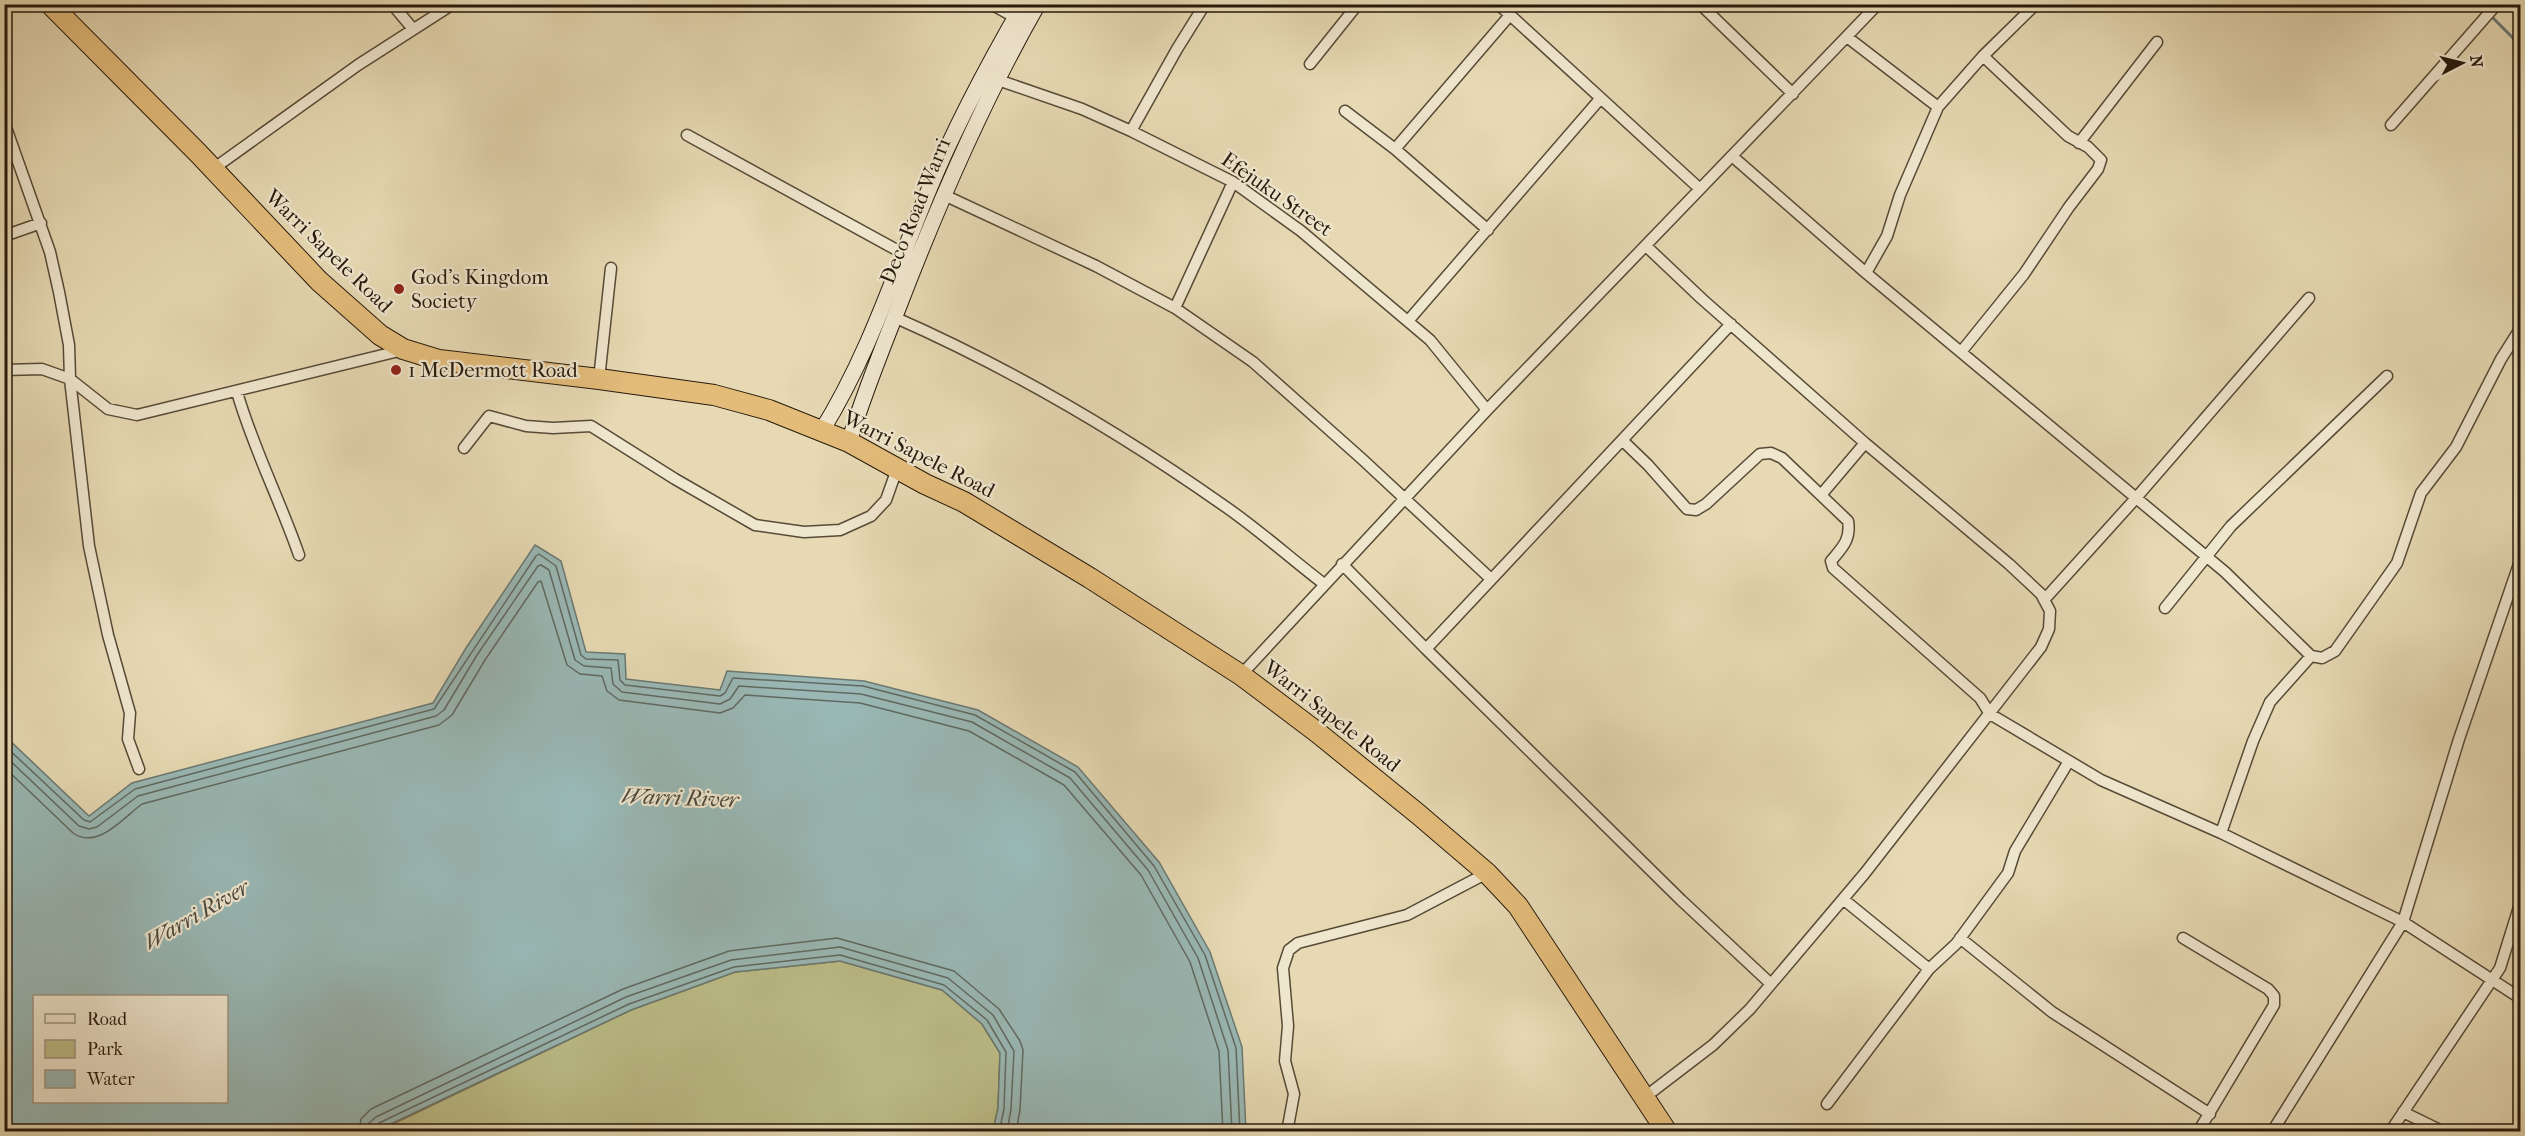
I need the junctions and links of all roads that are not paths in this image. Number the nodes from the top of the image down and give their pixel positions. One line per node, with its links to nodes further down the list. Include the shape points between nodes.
1 (50, 4): 32 (highway, Warri Sapele Road)
2 (392, 4): 15 (street)
3 (453, 4): 15 (street)
4 (992, 4): 13 (street)
5 (1038, 4): 13 (main road, Deco Road Warri)
6 (1205, 4): 27 (street)
7 (1358, 4): 19 (street)
8 (1498, 4): 14 (street)
9 (1700, 4): 21 (street)
10 (1878, 4): 16 (street)
11 (2036, 4): 18 (street)
12 (2497, 4): 26 (street)
13 (1022, 15): 20 (main road, Deco Road Warri); 40 (main road, Deco Road Warri, via 952,135)
14 (1509, 15): 22 (street); 30 (street)
15 (413, 29): 32 (street)
16 (1847, 37): 21 (street); 23 (street)
17 (2157, 42): 29 (street)
18 (1983, 56): 23 (street); 29 (street)
19 (1310, 64)
20 (998, 80): 27 (street, Efejuku Street); 35 (main road, Deco Road Warri, via 965,143)
21 (1793, 94): 31 (street)
22 (1600, 99): 34 (street); 37 (street)
23 (1938, 106): 42 (street, via 1887,236)
24 (1345, 111): 30 (street)
25 (4, 122): 36 (street)
26 (2391, 125)
27 (1131, 131): 33 (street, Efejuku Street)
28 (687, 135): 40 (street)
29 (2079, 143): 50 (street, via 2099,156 2098,169 2024,274)
30 (1395, 149): 37 (street)
31 (1732, 156): 34 (street); 42 (street)
32 (213, 169): 49 (highway, Warri Sapele Road, via 319,281)
33 (1233, 182): 44 (street); 46 (street, Efejuku Street, via 1301,231)
34 (1700, 189): 39 (street)
35 (944, 195): 44 (street); 45 (main road, Deco Road Warri)
36 (40, 223): 38 (street); 53 (street, via 50,252 69,345)
37 (1488, 230): 46 (street)
38 (4, 236)
39 (1646, 246): 47 (street); 56 (street)
40 (904, 254): 57 (main road, Deco Road Warri, via 852,379)
41 (611, 268): 54 (street)
42 (1866, 273): 50 (street)
43 (2309, 298): 64 (street)
44 (1175, 308): 65 (street, via 1253,362)
45 (894, 317): 59 (main road, Deco Road Warri); 71 (street, via 1048,392 1137,447 1225,506)
46 (1408, 321): 56 (street, Efejuku Street, via 1431,340)
47 (1731, 324): 58 (street); 60 (street)
48 (2520, 329): 75 (street, via 2456,447 2421,493 2397,563 2335,651 2322,658)
49 (403, 349): 54 (highway, Warri Sapele Road, via 439,360); 55 (street)
50 (1961, 352): 64 (street)
51 (4, 370): 53 (street, via 42,369)
52 (2387, 376): 67 (street, via 2231,526)
53 (70, 379): 55 (street, via 108,409 137,416); 79 (street, via 89,546 130,713 128,739)
54 (599, 379): 57 (highway, Warri Sapele Road, via 714,395 769,410)
55 (237, 392): 66 (street)
56 (1487, 410): 65 (street)
57 (821, 432): 59 (highway, Warri Sapele Road)
58 (1622, 440): 63 (street, via 1687,509 1696,510 1706,504 1760,454 1782,458); 70 (street)
59 (849, 442): 62 (highway, Warri Sapele Road)
60 (1865, 443): 63 (street); 72 (street, via 2009,564)
61 (464, 448): 62 (street, via 489,416 553,429 591,426 755,525 804,532 840,530 871,516 886,500)
62 (897, 469): 76 (highway, Warri Sapele Road, via 964,502)
63 (1821, 495): 77 (street, via 1848,521 1850,534 1832,561 1833,568 1980,698)
64 (2136, 498): 67 (street); 72 (street)
65 (1403, 499): 69 (street); 70 (street)
66 (299, 555)
67 (2205, 556): 73 (street); 75 (street)
68 (2520, 561): 84 (street, via 2459,739)
69 (1342, 564): 71 (street); 74 (street)
70 (1491, 579): 74 (street)
71 (1324, 584): 76 (street)
72 (2044, 600): 77 (street, via 2050,611 2049,629 2041,647)
73 (2166, 608)
74 (1426, 649): 89 (street)
75 (2311, 656): 80 (street, via 2270,702)
76 (1241, 675): 81 (highway, Warri Sapele Road, via 1318,733)
77 (1990, 714): 78 (street); 82 (street)
78 (2069, 761): 80 (street, via 2101,780); 85 (street, via 2015,851 2008,873)
79 (139, 769)
80 (2221, 832): 84 (street)
81 (1487, 873): 91 (highway, Warri Sapele Road, via 1518,906); 95 (street, via 1407,915 1324,935 1289,950 1283,968 1288,1026 1285,1061 1294,1094)
82 (1843, 899): 87 (street); 89 (street)
83 (2520, 904): 88 (street, via 2500,968)
84 (2403, 922): 88 (street); 98 (street)
85 (1960, 938): 87 (street); 94 (street, via 2052,1012)
86 (2183, 938): 94 (street, via 2274,996 2274,1005)
87 (1929, 969): 92 (street)
88 (2490, 980): 90 (street); 93 (street)
89 (1771, 984): 91 (street, via 1713,1045)
90 (2520, 998)
91 (1645, 1097): 96 (highway, Warri Sapele Road)
92 (1827, 1104)
93 (2403, 1112): 99 (street); 100 (street)
94 (2210, 1114): 97 (street)
95 (1287, 1131)
96 (1667, 1131)
97 (2198, 1131)
98 (2272, 1131)
99 (2390, 1131)
100 (2444, 1131)

